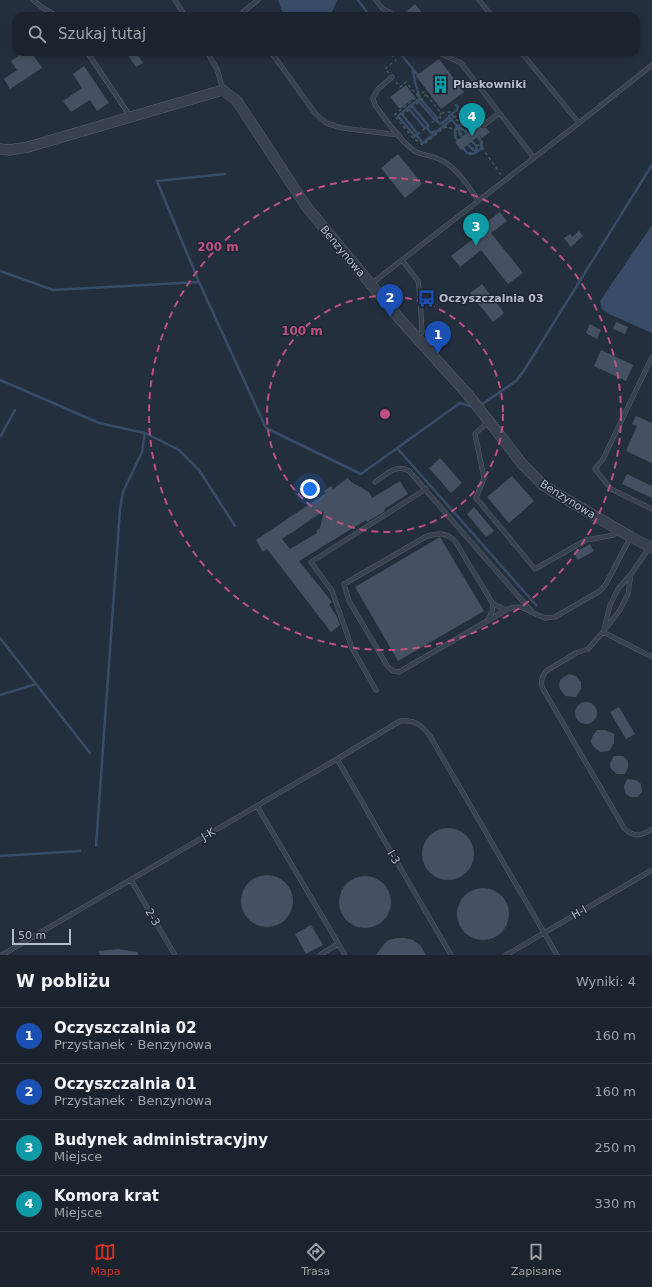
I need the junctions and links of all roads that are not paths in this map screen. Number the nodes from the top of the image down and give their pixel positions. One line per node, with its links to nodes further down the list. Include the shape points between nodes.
1 (32, 0): 6 (lane)
2 (175, 0): 7 (lane)
3 (258, 0): 8 (lane)
4 (376, 0): 9 (lane)
5 (479, 0): 10 (lane)
6 (51, 12)
7 (182, 12)
8 (243, 12)
9 (388, 12)
10 (489, 12)
11 (90, 56): 20 (lane)
12 (209, 56): 18 (lane, via 217,69)
13 (274, 56): 23 (lane, via 315,113 326,123 342,128)
14 (446, 56): 19 (lane, via 461,63)
15 (524, 56): 21 (lane)
16 (652, 64): 21 (lane)
17 (392, 77): 23 (lane, via 378,89 373,98 375,105)
18 (223, 90): 20 (street); 28 (street, Benzynowa, via 237,101 306,206)
19 (499, 114): 22 (lane); 25 (lane)
20 (132, 118): 24 (street, via 28,147)
21 (579, 123): 25 (lane)
22 (486, 124)
23 (399, 136): 26 (lane, via 414,151 436,157 452,168)
24 (0, 149)
25 (534, 158): 26 (lane)
26 (478, 200): 27 (lane)
27 (402, 260): 28 (lane); 29 (lane, via 418,281 422,332)
28 (370, 284): 29 (street, Benzynowa)
29 (416, 337): 31 (street, Benzynowa)
30 (652, 357): 34 (lane, via 604,459 595,469 611,489)
31 (489, 421): 35 (street, Benzynowa, via 543,485); 35 (lane, via 474,434 484,478 476,498 535,569 586,540 614,534)
32 (375, 482): 33 (lane, via 396,468 404,468)
33 (426, 490): 41 (lane); 45 (lane, via 311,562 332,592 352,648)
34 (652, 509)
35 (617, 528): 36 (street, Benzynowa)
36 (631, 537): 37 (street, Benzynowa); 41 (lane, via 600,591 554,617 545,618)
37 (651, 546): 38 (lane)
38 (631, 574): 43 (lane, via 628,594); 43 (lane, via 618,589 610,605)
39 (493, 604): 40 (lane); 42 (lane); 42 (lane, via 454,541 448,535 442,534 427,536 344,584 349,601 388,667 393,671 399,672)
40 (506, 610): 41 (lane, via 518,606); 42 (lane)
41 (534, 613)
42 (487, 621)
43 (604, 632): 44 (lane); 48 (lane, via 588,649 546,671 541,684 624,828 638,835)
44 (652, 658)
45 (376, 690)
46 (337, 760): 47 (lane, J-K); 51 (lane, J-K, via 400,721 416,722 425,729); 57 (lane, I-3)
47 (257, 806): 50 (lane, J-K); 52 (lane)
48 (652, 829)
49 (652, 870): 51 (lane, H-I)
50 (131, 880): 53 (lane, J-K); 54 (lane, 2-3)
51 (544, 933): 58 (lane, H-I); 59 (lane)
52 (338, 944): 55 (lane); 56 (lane)
53 (2, 955)
54 (175, 955)
55 (320, 955)
56 (345, 955)
57 (451, 955)
58 (506, 955)
59 (557, 955)

